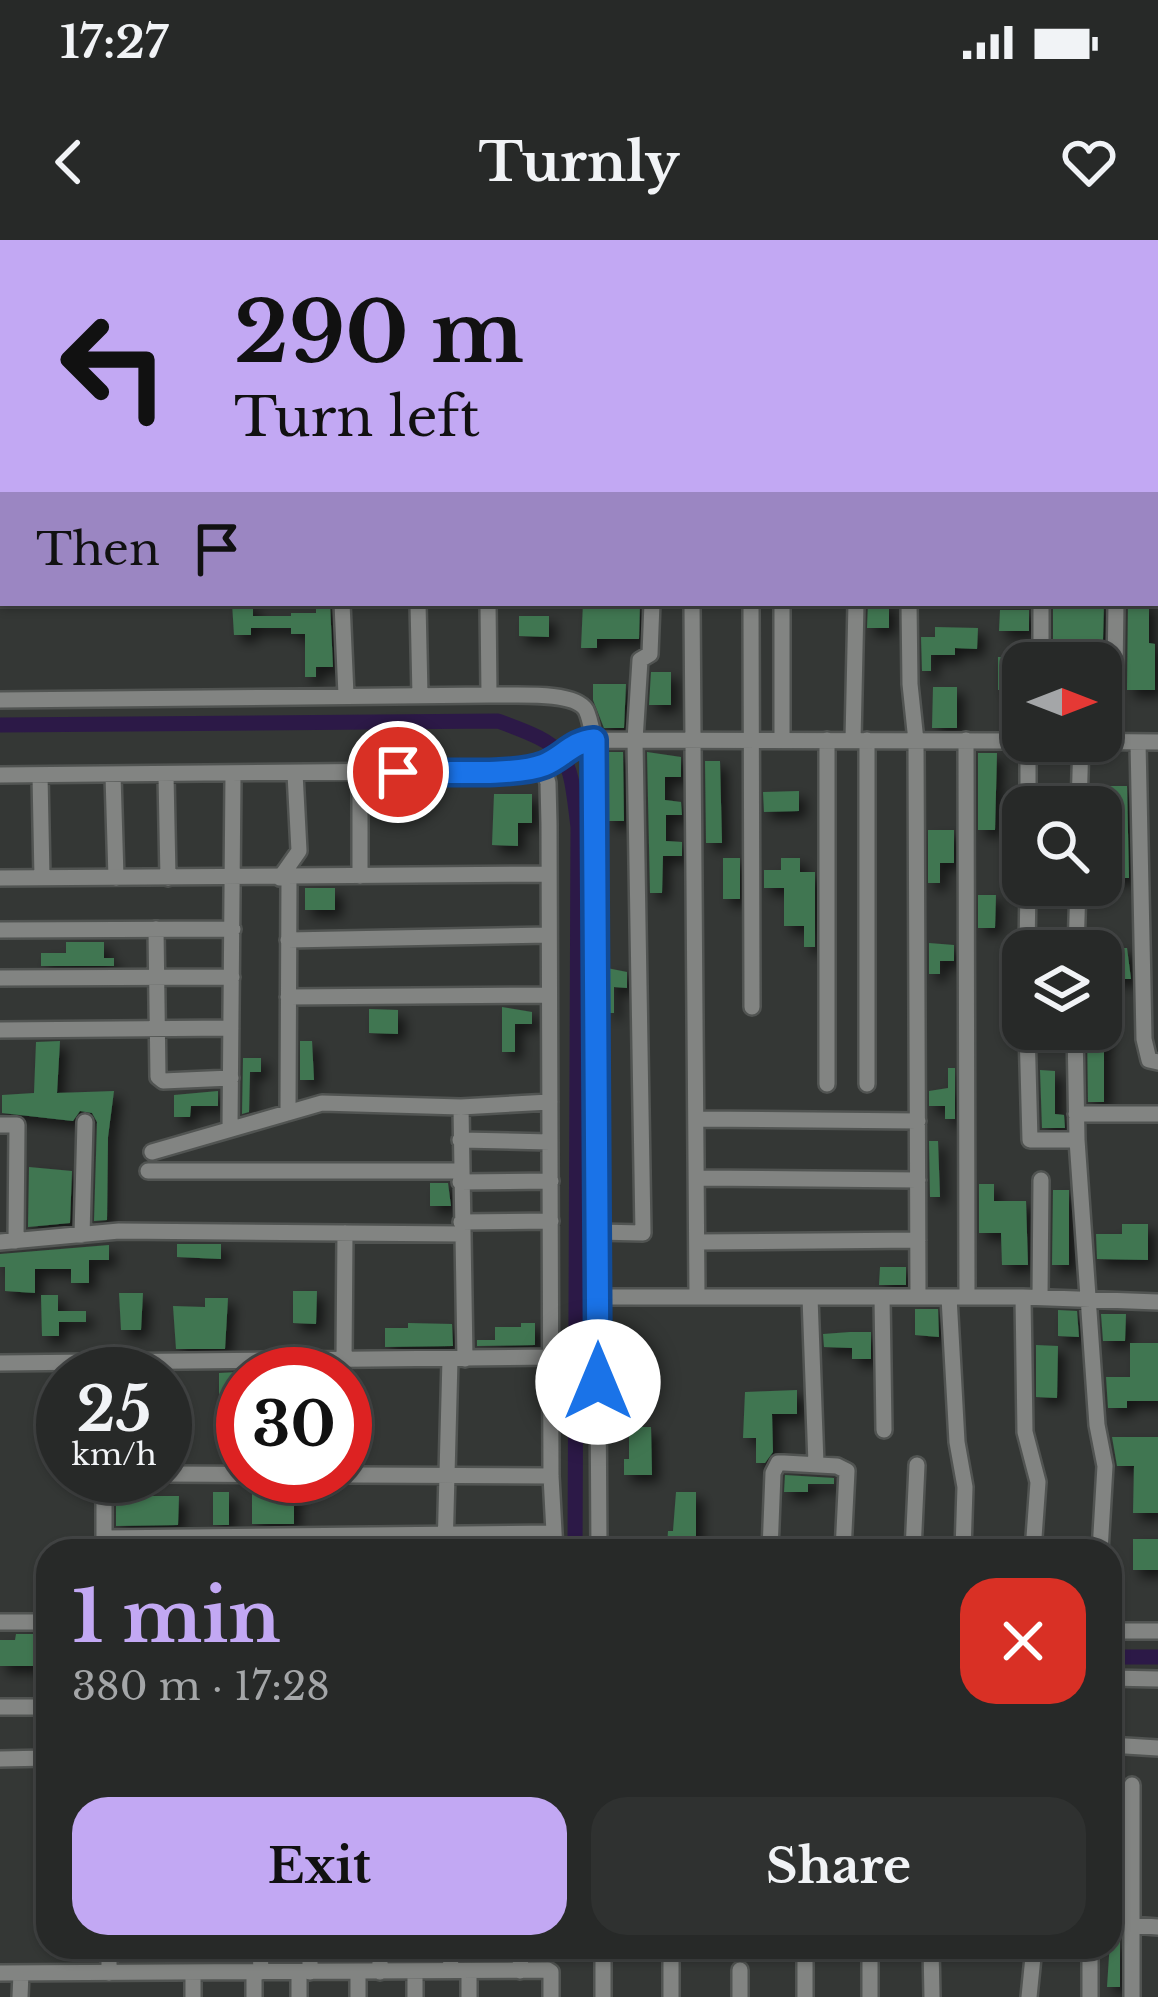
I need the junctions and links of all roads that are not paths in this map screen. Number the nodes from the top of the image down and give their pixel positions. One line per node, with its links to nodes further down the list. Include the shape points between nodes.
1 (343, 606): 14 (street)
2 (418, 606): 16 (street)
3 (488, 606): 15 (street)
4 (652, 606): 19 (street)
5 (692, 606): 20 (street)
6 (752, 606): 21 (street)
7 (782, 606): 22 (street)
8 (856, 606): 24 (street)
9 (909, 606): 26 (street)
10 (1041, 606): 12 (street)
11 (1116, 606): 13 (street)
12 (1041, 642)
13 (1115, 642)
14 (346, 694): 16 (street); 17 (street)
15 (489, 695): 16 (street); 18 (street, via 578,703)
16 (420, 696)
17 (0, 700)
18 (594, 740): 19 (street); 31 (street); 89 (street)
19 (635, 740): 20 (street); 89 (street, via 643,1233)
20 (693, 740): 21 (street); 72 (street)
21 (752, 740): 22 (street); 57 (street)
22 (782, 740): 23 (street)
23 (827, 740): 24 (street); 65 (street)
24 (860, 740): 26 (street); 66 (street)
25 (966, 740): 26 (street); 27 (street); 101 (street)
26 (916, 741): 73 (street)
27 (1002, 741)
28 (1122, 742): 29 (street)
29 (1138, 742): 30 (street); 63 (street, via 1144,1039 1149,1060)
30 (1158, 742)
31 (546, 763): 32 (street); 39 (street)
32 (360, 772): 33 (street); 40 (street)
33 (295, 773): 34 (street); 46 (street, via 299,851)
34 (233, 774): 38 (street); 45 (street)
35 (0, 775): 36 (street)
36 (40, 775): 37 (street); 42 (street)
37 (113, 775): 38 (street); 43 (street)
38 (166, 775): 44 (street)
39 (549, 874): 40 (street); 50 (street)
40 (360, 877): 46 (street)
41 (0, 878): 42 (street)
42 (42, 878): 43 (street)
43 (116, 878): 44 (street)
44 (168, 878): 45 (street)
45 (233, 878): 46 (street); 48 (street)
46 (284, 878): 51 (street)
47 (156, 929): 48 (street); 49 (street); 52 (street)
48 (232, 929): 53 (street)
49 (0, 931)
50 (549, 935): 51 (street); 55 (street)
51 (289, 940): 56 (street)
52 (155, 977): 53 (street); 54 (street); 59 (street)
53 (232, 977): 58 (street)
54 (0, 978)
55 (549, 995): 56 (street); 67 (street)
56 (288, 997): 69 (street)
57 (752, 1007)
58 (231, 1028): 59 (street); 64 (street)
59 (155, 1029): 60 (street); 64 (street, via 159,1080)
60 (0, 1030)
61 (1028, 1050): 78 (street, via 1030,1140)
62 (1075, 1050): 70 (street)
63 (1158, 1062)
64 (231, 1078): 76 (street)
65 (827, 1084)
66 (867, 1084)
67 (550, 1102): 68 (street); 79 (street)
68 (460, 1107): 69 (street, via 322,1103); 77 (street)
69 (288, 1113): 76 (street)
70 (1076, 1114): 71 (street); 78 (street)
71 (1158, 1114)
72 (696, 1119): 73 (street); 83 (street)
73 (918, 1121): 84 (street)
74 (85, 1122): 91 (street)
75 (0, 1125): 93 (street, via 16,1125)
76 (230, 1129): 80 (street)
77 (460, 1140): 79 (street); 82 (street)
78 (1077, 1140): 103 (street)
79 (550, 1142): 86 (street)
80 (152, 1152)
81 (148, 1172): 82 (street)
82 (460, 1177): 86 (street); 88 (street)
83 (697, 1178): 84 (street); 94 (street)
84 (918, 1180): 92 (street)
85 (1041, 1180): 102 (street)
86 (550, 1181): 87 (street)
87 (551, 1221): 88 (street); 106 (street)
88 (460, 1228): 90 (street); 107 (street)
89 (597, 1232): 95 (street)
90 (345, 1233): 91 (street); 105 (street)
91 (82, 1235): 93 (street)
92 (918, 1240): 94 (street); 99 (street)
93 (8, 1241)
94 (697, 1242): 96 (street)
95 (597, 1297): 96 (street); 124 (street)
96 (697, 1297): 97 (street)
97 (810, 1297): 98 (street); 112 (street)
98 (882, 1297): 99 (street); 111 (street)
99 (918, 1297): 100 (street)
100 (949, 1297): 101 (street); 128 (street)
101 (967, 1297): 102 (street)
102 (1031, 1298): 103 (street); 129 (street, via 1025,1432 1038,1472)
103 (1090, 1301): 104 (street); 130 (street, via 1105,1466)
104 (1158, 1301)
105 (344, 1347)
106 (553, 1357): 107 (street); 115 (street)
107 (457, 1359): 108 (street); 116 (street)
108 (372, 1361)
109 (0, 1363): 110 (street)
110 (36, 1364)
111 (884, 1430)
112 (816, 1464): 125 (street, via 775,1467); 126 (street, via 847,1471)
113 (917, 1465): 127 (street)
114 (192, 1474): 116 (street)
115 (551, 1476): 116 (street); 119 (street)
116 (446, 1478): 118 (street)
117 (104, 1503): 120 (street)
118 (446, 1533): 119 (street); 121 (street); 122 (street)
119 (554, 1533): 123 (street)
120 (104, 1539)
121 (275, 1539)
122 (446, 1539)
123 (554, 1539)
124 (598, 1539)
125 (771, 1539)
126 (844, 1539)
127 (914, 1539)
128 (963, 1539)
129 (1034, 1539)
130 (1101, 1539)
131 (0, 1622): 132 (street)
132 (36, 1622)
133 (1122, 1631): 134 (street)
134 (1158, 1631)
135 (1122, 1678): 136 (street)
136 (1158, 1679)
137 (0, 1707): 138 (street)
138 (36, 1707)
139 (1122, 1746): 140 (street)
140 (1158, 1748)
141 (36, 1758): 142 (street)
142 (0, 1759)
143 (1132, 1785): 144 (street)
144 (1132, 1925): 145 (street); 188 (street)
145 (1158, 1928)
146 (109, 1959): 171 (street)
147 (259, 1959): 165 (street)
148 (307, 1959): 166 (street)
149 (380, 1959): 168 (street)
150 (450, 1959): 161 (street)
151 (520, 1959): 163 (street)
152 (603, 1959): 180 (street)
153 (671, 1959): 181 (street)
154 (806, 1959): 183 (street)
155 (870, 1959): 184 (street)
156 (931, 1959): 185 (street)
157 (1033, 1959): 186 (street)
158 (1090, 1959): 187 (street)
159 (740, 1970): 182 (street)
160 (415, 1971): 161 (street); 168 (street); 177 (street)
161 (451, 1971): 162 (street)
162 (469, 1971): 163 (street); 178 (street)
163 (520, 1971): 179 (street, via 550,1971)
164 (193, 1972): 165 (street); 171 (street); 173 (street)
165 (257, 1972): 166 (street); 174 (street)
166 (304, 1972): 167 (street); 175 (street)
167 (358, 1972): 168 (street); 176 (street)
168 (380, 1972)
169 (0, 1973): 170 (street)
170 (21, 1973): 171 (street); 172 (street)
171 (109, 1973)
172 (20, 1997)
173 (193, 1997)
174 (254, 1997)
175 (298, 1997)
176 (358, 1997)
177 (415, 1997)
178 (469, 1997)
179 (551, 1997)
180 (603, 1997)
181 (671, 1997)
182 (740, 1997)
183 (805, 1997)
184 (870, 1997)
185 (932, 1997)
186 (1029, 1997)
187 (1090, 1997)
188 (1132, 1997)

